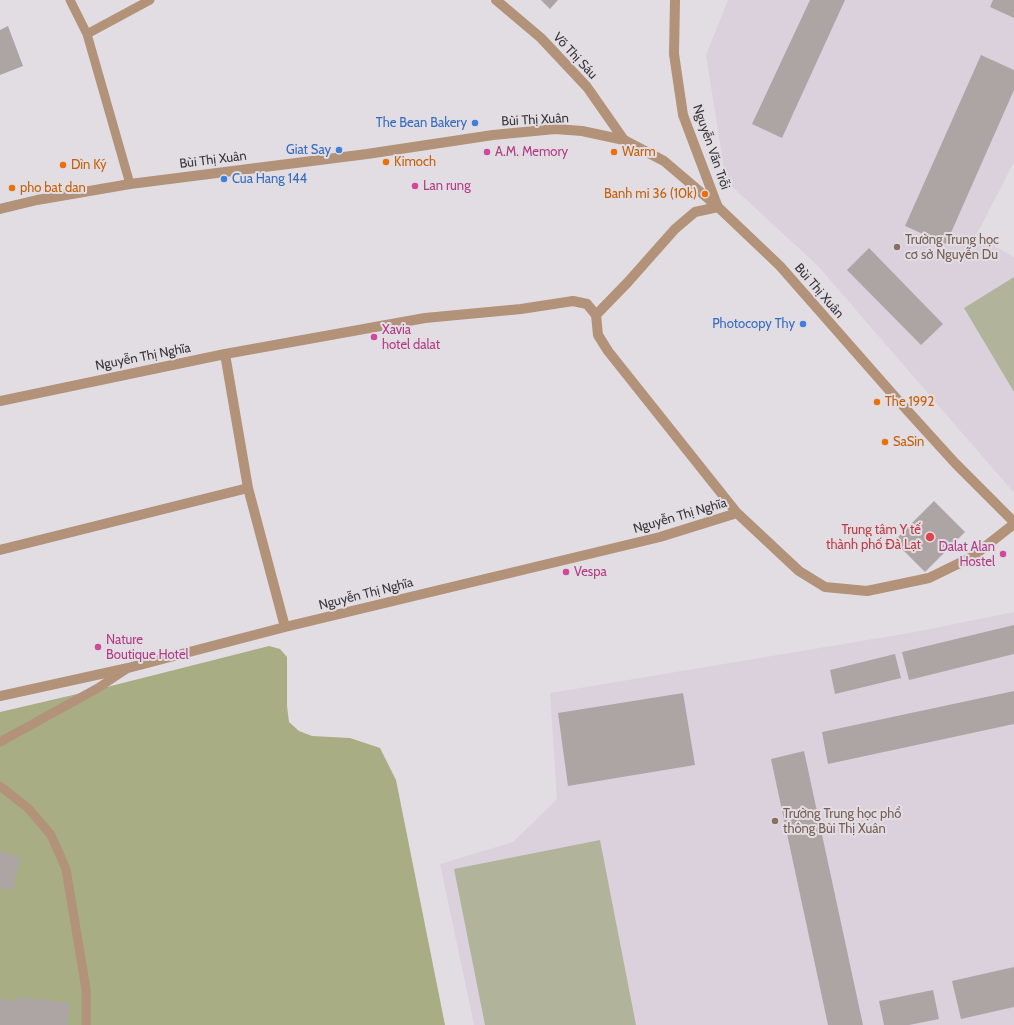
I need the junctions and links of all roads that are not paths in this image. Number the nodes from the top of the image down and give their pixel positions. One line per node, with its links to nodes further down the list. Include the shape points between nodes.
1 (70, 0): 5 (lane)
2 (150, 0): 5 (lane)
3 (496, 0): 6 (street, Võ Thị Sáu, via 541,38 588,87)
4 (675, 0): 8 (street, Nguyễn Văn Trỗi, via 674,54 683,115)
5 (87, 34): 7 (lane)
6 (624, 140): 7 (street, Bùi Thị Xuân, via 582,131 555,129 493,135); 8 (street, Bùi Thị Xuân, via 664,161)
7 (130, 184): 9 (street, Bùi Thị Xuân)
8 (718, 207): 10 (street, via 695,212 674,229); 15 (street, Bùi Thị Xuân, via 780,266 906,410)
9 (0, 209)
10 (596, 315): 11 (street, Nguyễn Thị Nghĩa, via 587,304 573,301 521,309 425,318); 14 (street, Nguyễn Thị Nghĩa, via 598,335 608,351)
11 (225, 354): 12 (street, Nguyễn Thị Nghĩa); 13 (street)
12 (0, 401)
13 (248, 488): 16 (street); 17 (street)
14 (737, 513): 15 (street, Nguyễn Thị Nghĩa, via 799,571 825,587 866,591 929,578 972,557); 17 (street, Nguyễn Thị Nghĩa, via 660,537)
15 (1014, 523)
16 (0, 550)
17 (285, 627): 18 (street, Nguyễn Thị Nghĩa)
18 (128, 668): 19 (street, Nguyễn Thị Nghĩa); 20 (lane, via 98,688)
19 (0, 696)
20 (0, 742)
21 (0, 786): 22 (lane, via 28,808 51,835 66,869 86,989)
22 (86, 1025)

